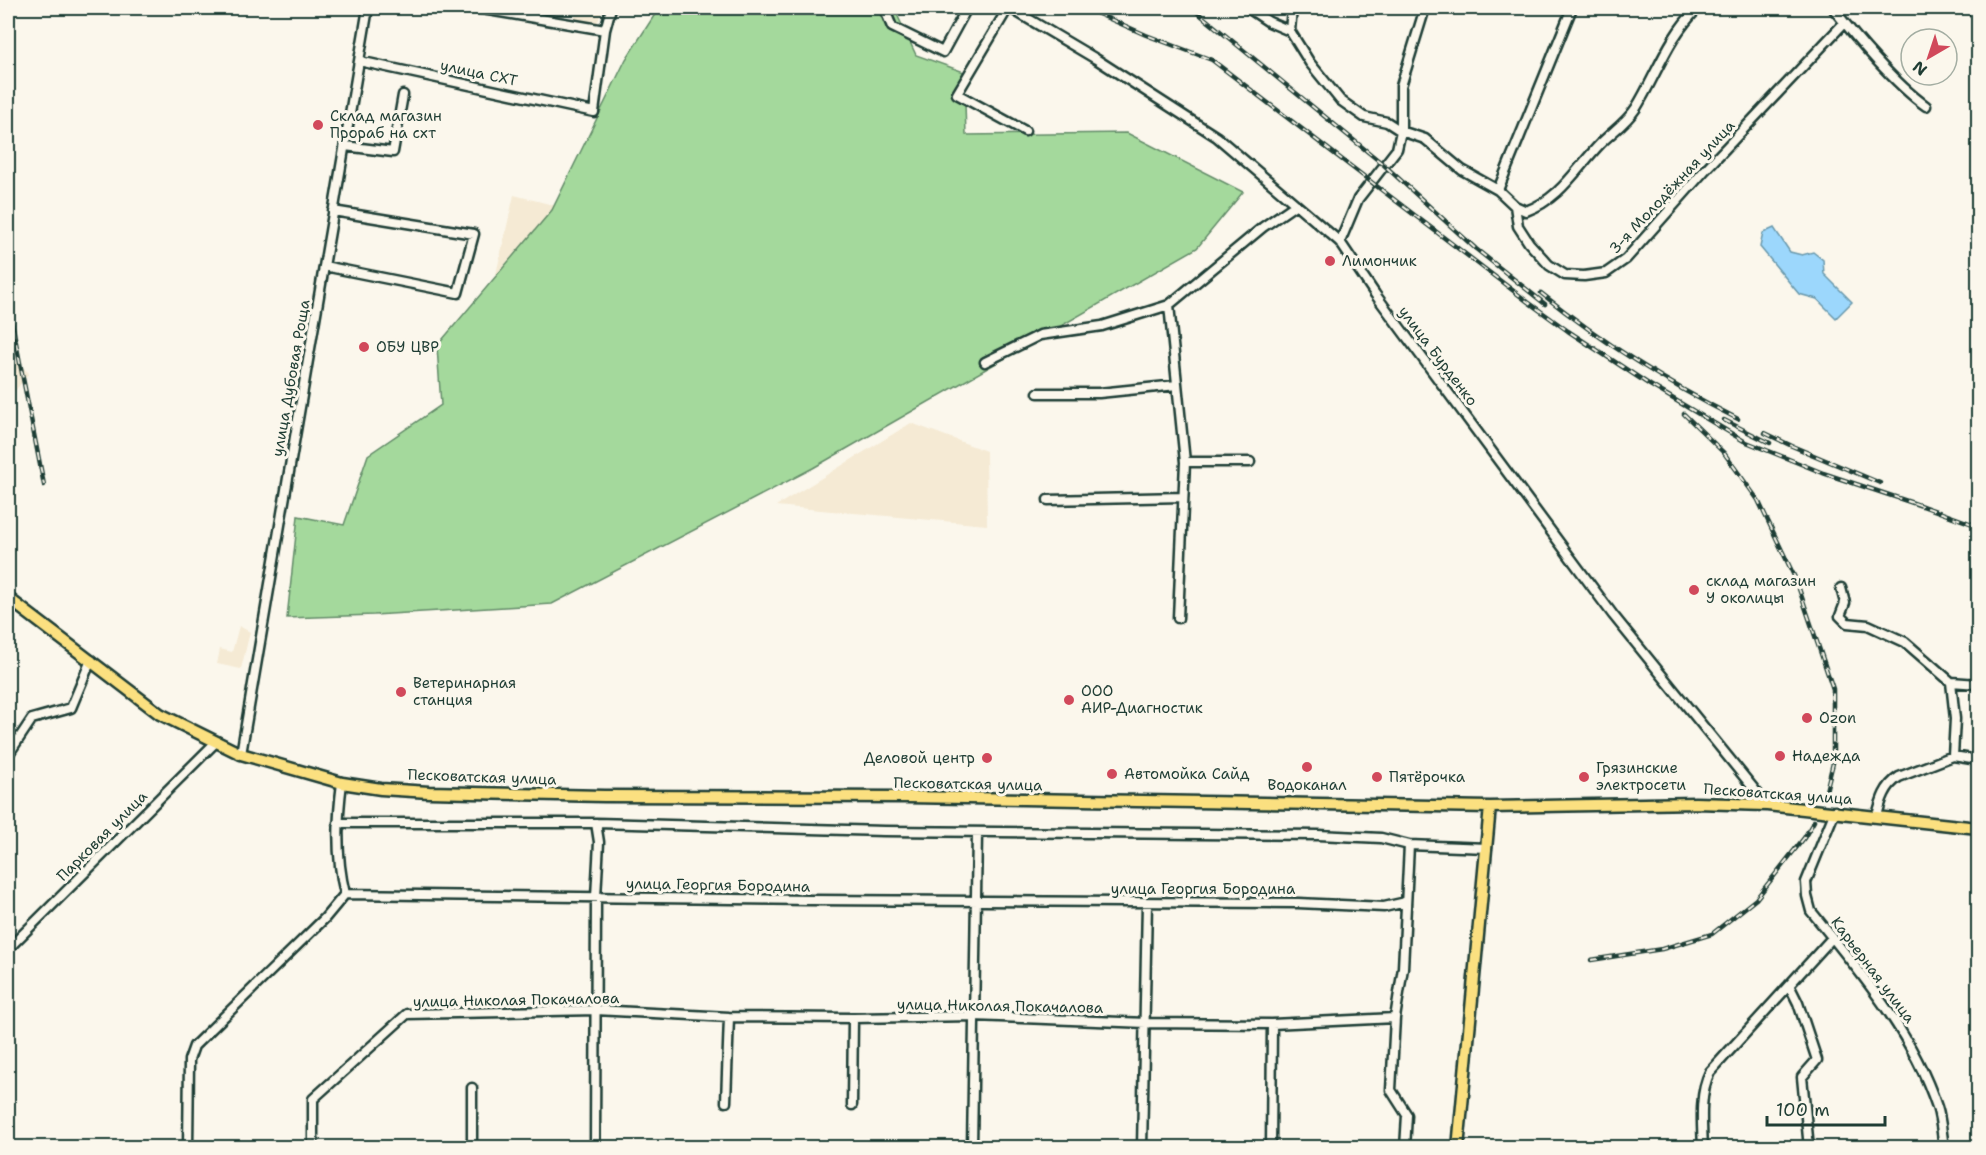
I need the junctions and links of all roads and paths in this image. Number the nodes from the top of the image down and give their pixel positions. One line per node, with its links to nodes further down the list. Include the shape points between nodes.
1 (368, 8): 18 (street, улица Дубовая Роща)
2 (476, 8): 16 (street)
3 (611, 8): 16 (street)
4 (884, 8): 5 (street, via 892,27 943,52)
5 (967, 8)
6 (1009, 8): 21 (street, via 957,94); 25 (street, улица Бурденко, via 1217,137)
7 (1248, 8): 17 (street)
8 (1292, 8): 17 (street)
9 (1425, 8): 22 (street, via 1401,86)
10 (1572, 8): 24 (street)
11 (1698, 8): 26 (street, via 1682,24 1634,111 1557,194 1527,211)
12 (1833, 8): 15 (street)
13 (1971, 8): 14 (street)
14 (1978, 16)
15 (1844, 23): 20 (street); 26 (street, 3-я Молодёжная улица, via 1626,260 1606,273 1565,275 1549,265 1518,226)
16 (605, 30): 18 (street, улица СХТ, via 594,112)
17 (1290, 31): 22 (street, via 1340,100 1364,117 1387,122)
18 (359, 61): 23 (street, улица Дубовая Роща)
19 (403, 95): 23 (street, via 393,152)
20 (1926, 106)
21 (1025, 131)
22 (1401, 131): 24 (street, via 1425,139 1462,170); 28 (street, via 1397,149 1358,199)
23 (345, 146): 27 (street, улица Дубовая Роща)
24 (1498, 190): 26 (street)
25 (1295, 205): 28 (street, улица Бурденко); 30 (street)
26 (1515, 206)
27 (333, 211): 29 (street, улица Дубовая Роща); 29 (street, via 474,234 458,293)
28 (1341, 242): 50 (street, улица Бурденко, via 1375,294 1613,615)
29 (324, 266): 45 (street, улица Дубовая Роща)
30 (1169, 305): 31 (street, via 1102,326 1040,335); 32 (street)
31 (985, 362)
32 (1177, 385): 33 (street, via 1099,393); 34 (street)
33 (1038, 393)
34 (1185, 462): 35 (street); 36 (street)
35 (1250, 462)
36 (1183, 496): 37 (street); 40 (street)
37 (1048, 500)
38 (1841, 588): 42 (street, via 1845,603 1840,616 1847,623 1868,625 1905,642)
39 (8, 598): 41 (main road, Песковатская улица)
40 (1178, 618)
41 (91, 660): 44 (main road, Песковатская улица, via 159,714); 46 (street, via 71,708 32,719)
42 (1951, 682): 43 (street); 47 (street)
43 (1978, 684)
44 (216, 742): 45 (main road, Песковатская улица); 66 (street, Парковая улица)
45 (241, 754): 49 (main road, Песковатская улица)
46 (8, 755)
47 (1953, 756): 48 (street); 53 (street, via 1892,782 1881,799)
48 (1978, 760)
49 (342, 783): 51 (main road, Песковатская улица, via 429,792 522,794); 55 (street)
50 (1767, 805): 51 (main road, Песковатская улица); 52 (main road, Песковатская улица)
51 (1490, 807): 59 (main road)
52 (1835, 811): 53 (main road, Песковатская улица); 65 (street, Карьерная улица, via 1806,882 1811,911)
53 (1877, 816): 56 (main road, Песковатская улица)
54 (596, 823): 55 (street); 57 (street); 61 (street)
55 (338, 824): 60 (street)
56 (1978, 828)
57 (977, 833): 58 (street, via 1318,835 1381,838); 62 (street)
58 (1410, 845): 59 (street); 63 (street)
59 (1486, 848): 86 (main road)
60 (345, 894): 61 (street, улица Георгия Бородина); 78 (street, via 194,1046 189,1060)
61 (596, 897): 62 (street, улица Георгия Бородина); 68 (street)
62 (978, 900): 64 (street, улица Георгия Бородина); 69 (street)
63 (1406, 902): 64 (street, улица Георгия Бородина, via 1384,907); 72 (street, via 1403,969)
64 (1147, 903): 73 (street)
65 (1832, 938): 67 (street); 89 (street, Карьерная улица, via 1914,1051 1938,1109)
66 (8, 949)
67 (1789, 985): 87 (street, via 1710,1072 1705,1082); 88 (street, via 1818,1060 1802,1077)
68 (596, 1010): 70 (street, улица Николая Покачалова); 79 (street, улица Николая Покачалова, via 407,1014 313,1099); 81 (street)
69 (974, 1016): 71 (street, улица Николая Покачалова); 73 (street, улица Николая Покачалова); 82 (street)
70 (729, 1017): 71 (street, улица Николая Покачалова); 76 (street)
71 (853, 1018): 77 (street)
72 (1395, 1018): 74 (street, улица Николая Покачалова); 85 (street, via 1391,1090 1407,1115)
73 (1146, 1023): 74 (street, улица Николая Покачалова); 83 (street)
74 (1272, 1024): 84 (street)
75 (472, 1088): 80 (street)
76 (726, 1102)
77 (852, 1105)
78 (188, 1148)
79 (313, 1148)
80 (472, 1148)
81 (595, 1148)
82 (972, 1148)
83 (1142, 1148)
84 (1271, 1148)
85 (1405, 1148)
86 (1458, 1148)
87 (1703, 1148)
88 (1809, 1148)
89 (1944, 1148)

